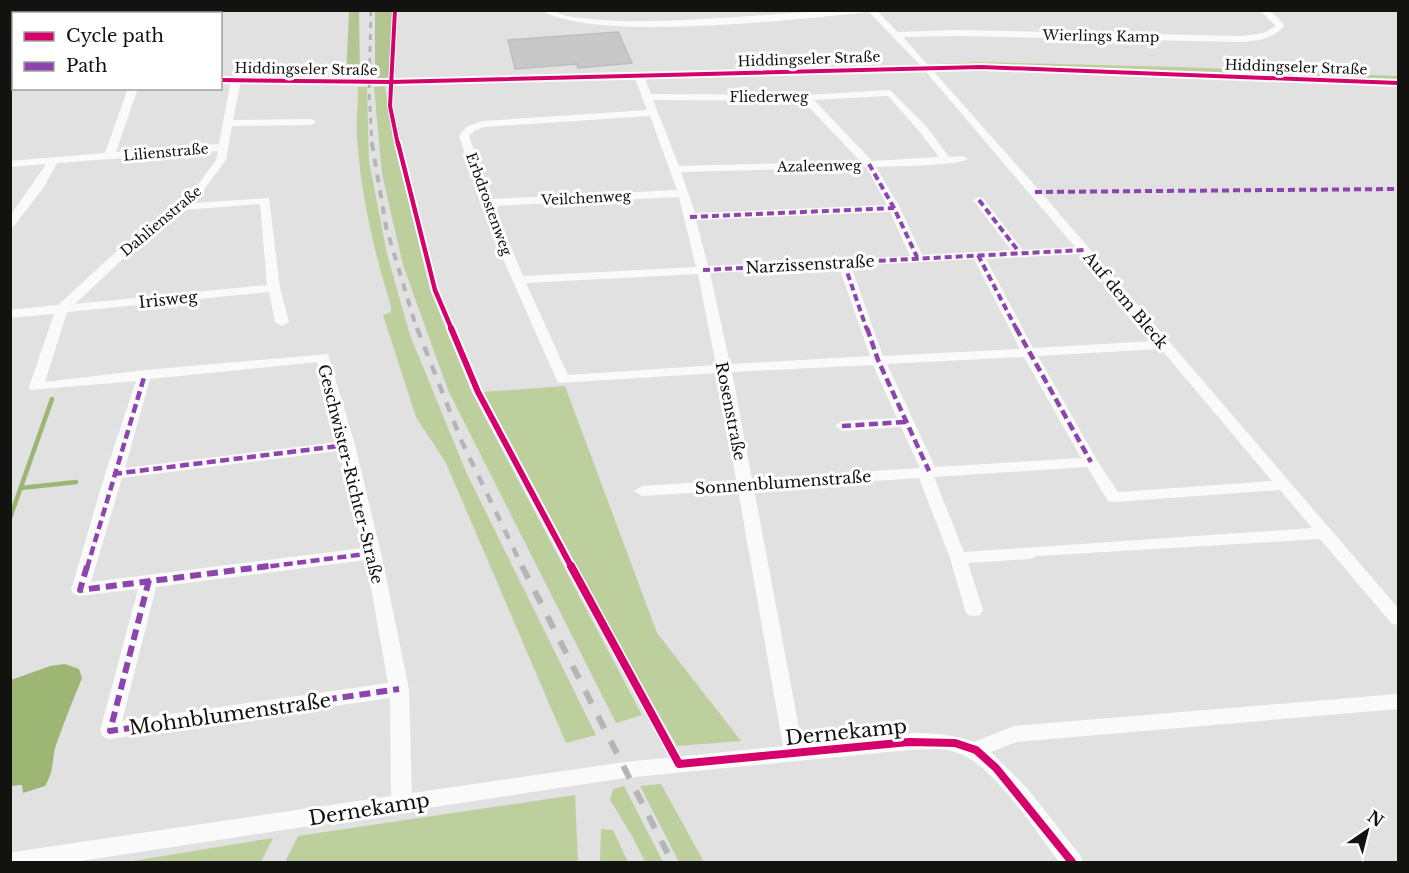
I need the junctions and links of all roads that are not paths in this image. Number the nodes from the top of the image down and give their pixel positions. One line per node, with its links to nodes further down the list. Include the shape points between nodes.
1 (545, 10): 2 (street, via 570,21 609,23 695,22)
2 (869, 10): 4 (street, Auf dem Bleck)
3 (1263, 10): 4 (street, Wierlings Kamp, via 1280,26 1262,37 1241,39)
4 (896, 35): 5 (street, Auf dem Bleck)
5 (926, 68): 6 (street, Hiddingseler Straße); 9 (street, Hiddingseler Straße); 32 (street, Auf dem Bleck)
6 (639, 76): 8 (street, Hiddingseler Straße, via 391,82); 11 (street, Rosenstraße)
7 (222, 80): 8 (street, Hiddingseler Straße)
8 (236, 80): 15 (street, Dahlienstraße)
9 (1398, 83)
10 (132, 90): 17 (street, Lilienstraße)
11 (647, 97): 12 (street, Fliederweg); 13 (street, Rosenstraße)
12 (806, 98): 19 (street, Fliederweg, via 890,93); 22 (street)
13 (653, 113): 23 (street, Rosenstraße); 26 (street, Erbdrostenweg, via 482,124 470,129 464,136)
14 (311, 122): 15 (street)
15 (228, 123): 16 (street, Dahlienstraße)
16 (224, 147): 17 (street, Lilienstraße); 27 (street, Dahlienstraße, via 208,181)
17 (109, 157): 20 (street, Lilienstraße)
18 (963, 159): 19 (street, Azaleenweg)
19 (947, 161): 22 (street, Azaleenweg)
20 (53, 162): 21 (street, Lilienstraße); 29 (street)
21 (10, 164)
22 (869, 164): 23 (street, Azaleenweg); 28 (street)
23 (675, 169): 24 (street, Rosenstraße)
24 (684, 193): 26 (street, Veilchenweg); 30 (street, Rosenstraße)
25 (979, 200): 33 (street)
26 (488, 203): 38 (street, Erbdrostenweg)
27 (182, 207): 39 (street, via 265,200); 40 (street, Dahlienstraße, via 114,260)
28 (894, 208): 30 (street); 35 (street)
29 (16, 212): 31 (street)
30 (690, 217): 37 (street, Rosenstraße)
31 (10, 224)
32 (1084, 250): 33 (street, Narzissenstraße); 43 (street, Auf dem Bleck)
33 (1019, 252): 34 (street, Narzissenstraße)
34 (978, 255): 35 (street, Narzissenstraße); 44 (street)
35 (916, 257): 36 (street, Narzissenstraße)
36 (844, 263): 37 (street, Narzissenstraße); 45 (street)
37 (703, 270): 38 (street); 46 (street, Rosenstraße)
38 (517, 280): 46 (street, Erbdrostenweg, via 563,380)
39 (274, 288): 40 (street, Irisweg); 42 (street)
40 (62, 309): 41 (street); 47 (street, Geschwister-Richter-Straße, via 36,387)
41 (10, 314)
42 (282, 322)
43 (1164, 345): 44 (street); 54 (street, Auf dem Bleck)
44 (1028, 351): 45 (street); 51 (street)
45 (878, 360): 46 (street); 48 (street)
46 (724, 369): 55 (street, Rosenstraße)
47 (145, 374): 50 (street, Geschwister-Richter-Straße, via 322,357); 53 (street)
48 (905, 422): 49 (street); 52 (street)
49 (842, 426)
50 (347, 445): 53 (street); 58 (street, Geschwister-Richter-Straße)
51 (1091, 462): 52 (street, Sonnenblumenstraße); 54 (street, via 1114,497)
52 (927, 472): 55 (street, Sonnenblumenstraße); 59 (street)
53 (113, 474): 60 (street, via 80,590)
54 (1282, 485): 57 (street, Auf dem Bleck)
55 (745, 486): 56 (street, Sonnenblumenstraße); 66 (street, Rosenstraße)
56 (642, 491)
57 (1325, 533): 59 (street); 62 (street, Auf dem Bleck)
58 (372, 553): 60 (street); 63 (street, Geschwister-Richter-Straße)
59 (958, 558): 61 (street)
60 (149, 580): 63 (street, Mohnblumenstraße, via 110,731)
61 (974, 610)
62 (1398, 619)
63 (399, 689): 67 (street, Geschwister-Richter-Straße)
64 (1398, 702): 65 (street, via 1014,734)
65 (976, 750): 66 (street, Dernekamp, via 955,743 909,741); 69 (street, Dernekamp, via 996,768)
66 (794, 754): 67 (street, Dernekamp, via 625,770)
67 (402, 804): 68 (street, Dernekamp)
68 (13, 862)
69 (1072, 862)

